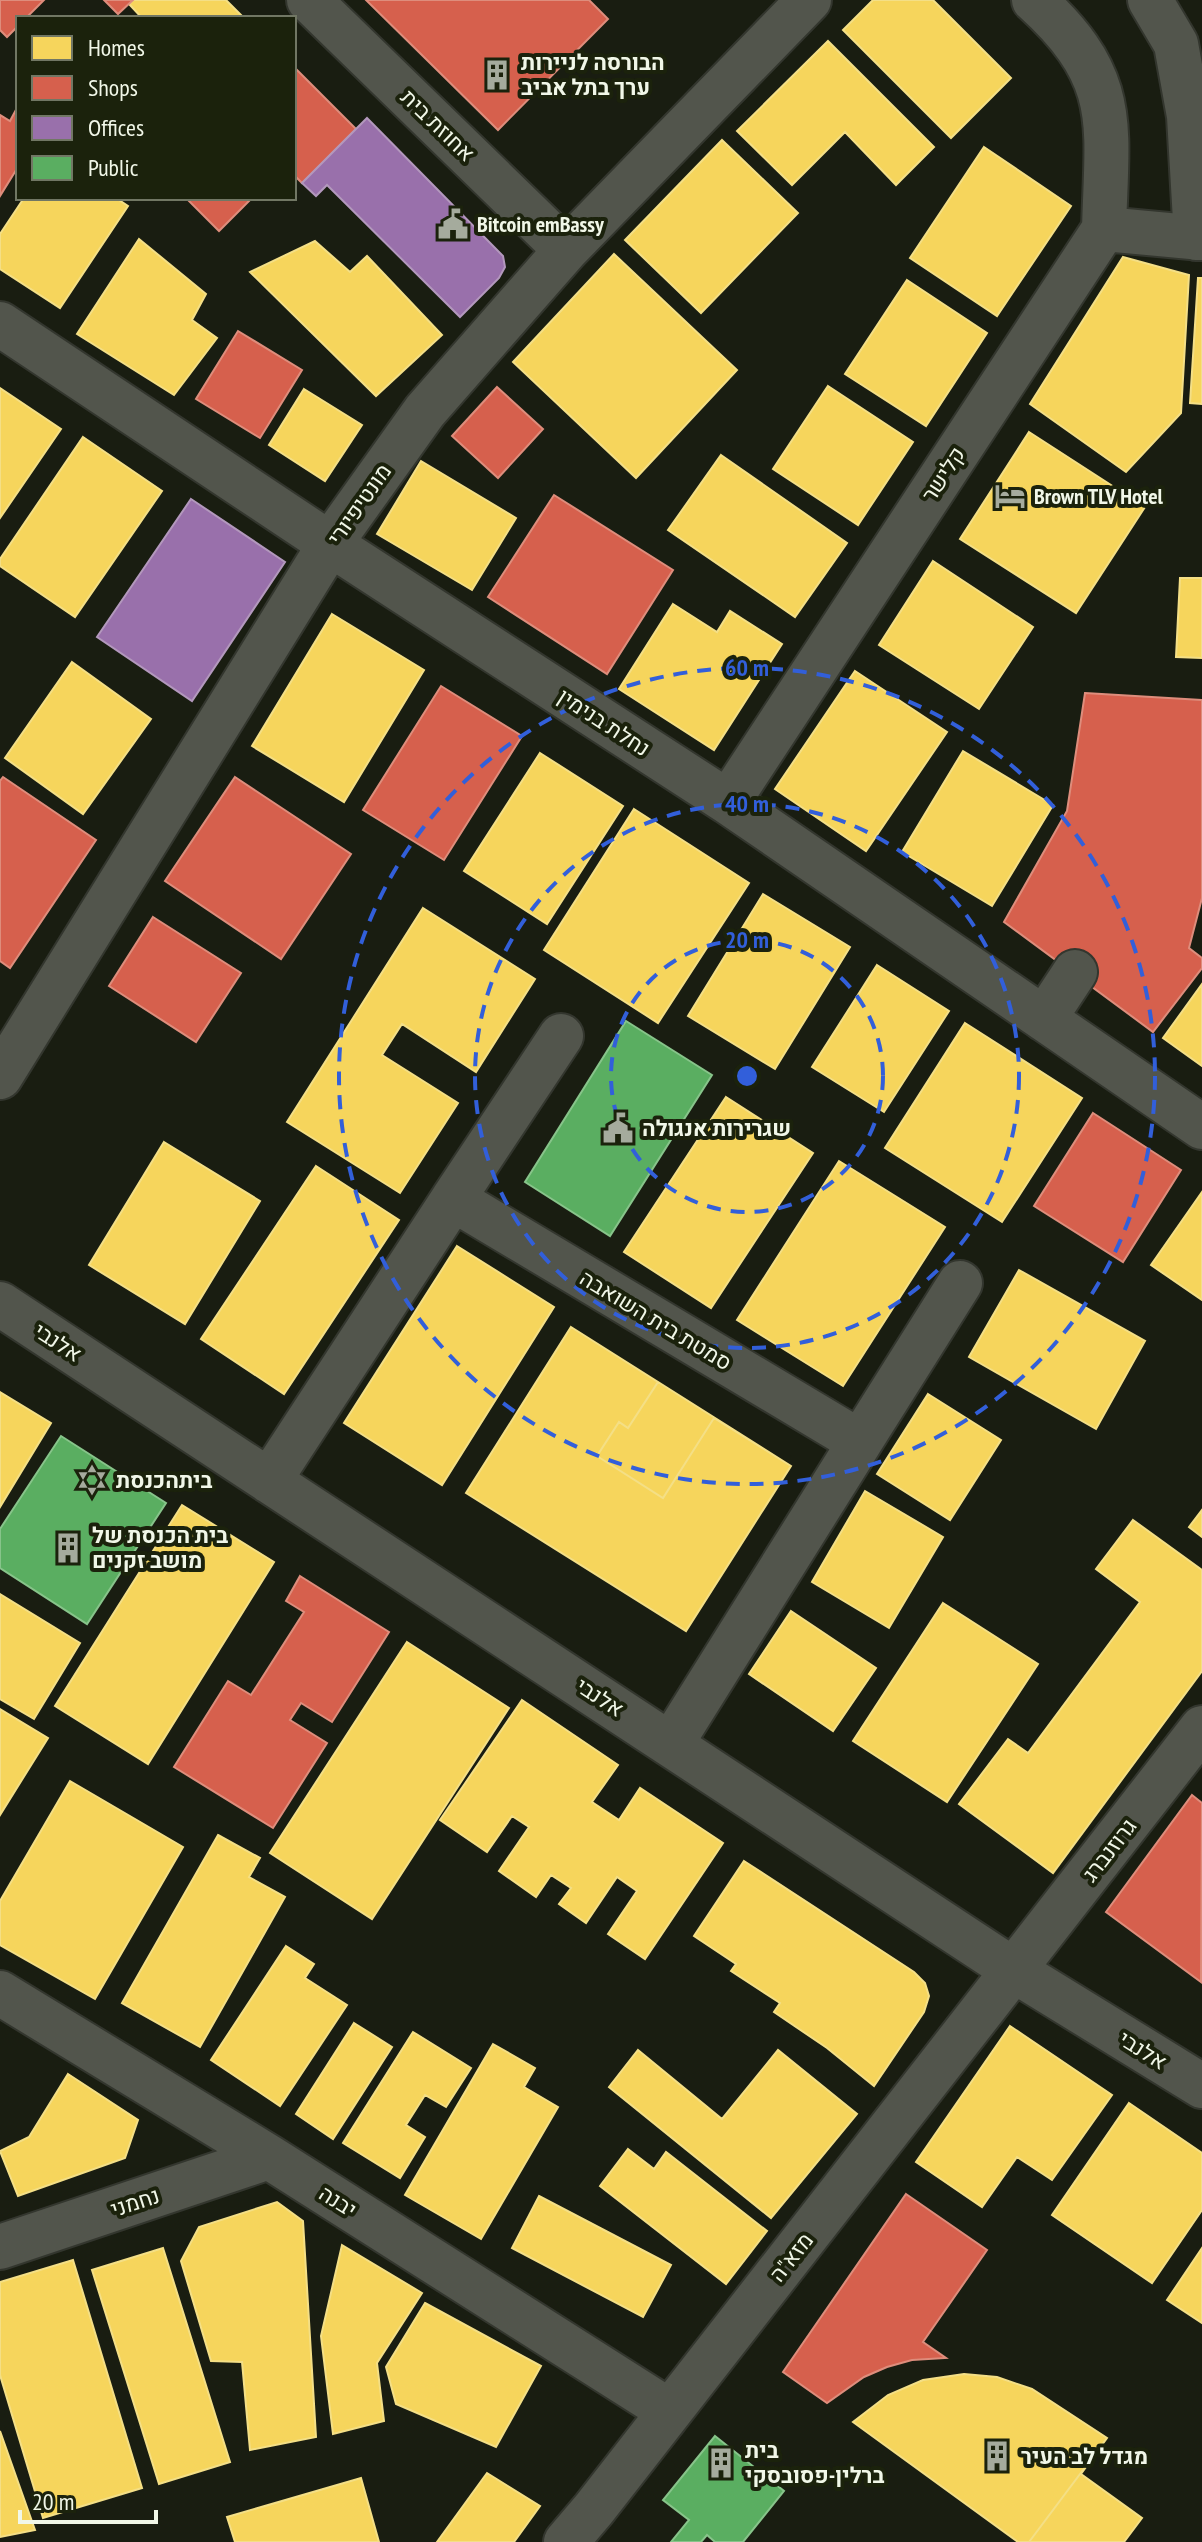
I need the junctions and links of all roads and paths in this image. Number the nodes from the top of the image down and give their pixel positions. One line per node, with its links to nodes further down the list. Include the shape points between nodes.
1 (309, 0): 7 (street, אחוזת בית)
2 (809, 0): 7 (street, מונטיפיורי)
3 (1034, 0): 5 (street, via 1074,40 1101,92 1107,121)
4 (1150, 0): 6 (street, via 1176,44 1189,116)
5 (1104, 229): 6 (street); 10 (street, קלישר)
6 (1199, 238)
7 (566, 250): 9 (street, מונטיפיורי, via 425,411)
8 (0, 324): 9 (street, נחלת בנימין)
9 (330, 544): 10 (street, נחלת בנימין); 14 (street, מונטיפיורי)
10 (728, 802): 12 (street, נחלת בנימין)
11 (1075, 972): 12 (street)
12 (1044, 1019): 15 (street, נחלת בנימין)
13 (561, 1036): 16 (street)
14 (20, 1063)
15 (1202, 1127)
16 (453, 1199): 19 (street, סמטת בית השואבה); 20 (street)
17 (960, 1283): 19 (street)
18 (0, 1304): 20 (street, אלנבי)
19 (860, 1442): 22 (street)
20 (269, 1481): 22 (street, אלנבי)
21 (1202, 1728): 23 (street, גרוזנברג)
22 (671, 1744): 23 (street, אלנבי)
23 (1015, 1971): 25 (street, אלנבי); 28 (street, מזא"ה)
24 (0, 1993): 26 (street, יבנה)
25 (1202, 2086)
26 (269, 2157): 27 (street, נחמני); 28 (street, יבנה, via 652,2400)
27 (0, 2247)
28 (665, 2418): 29 (street, מזא"ה)
29 (566, 2542)

